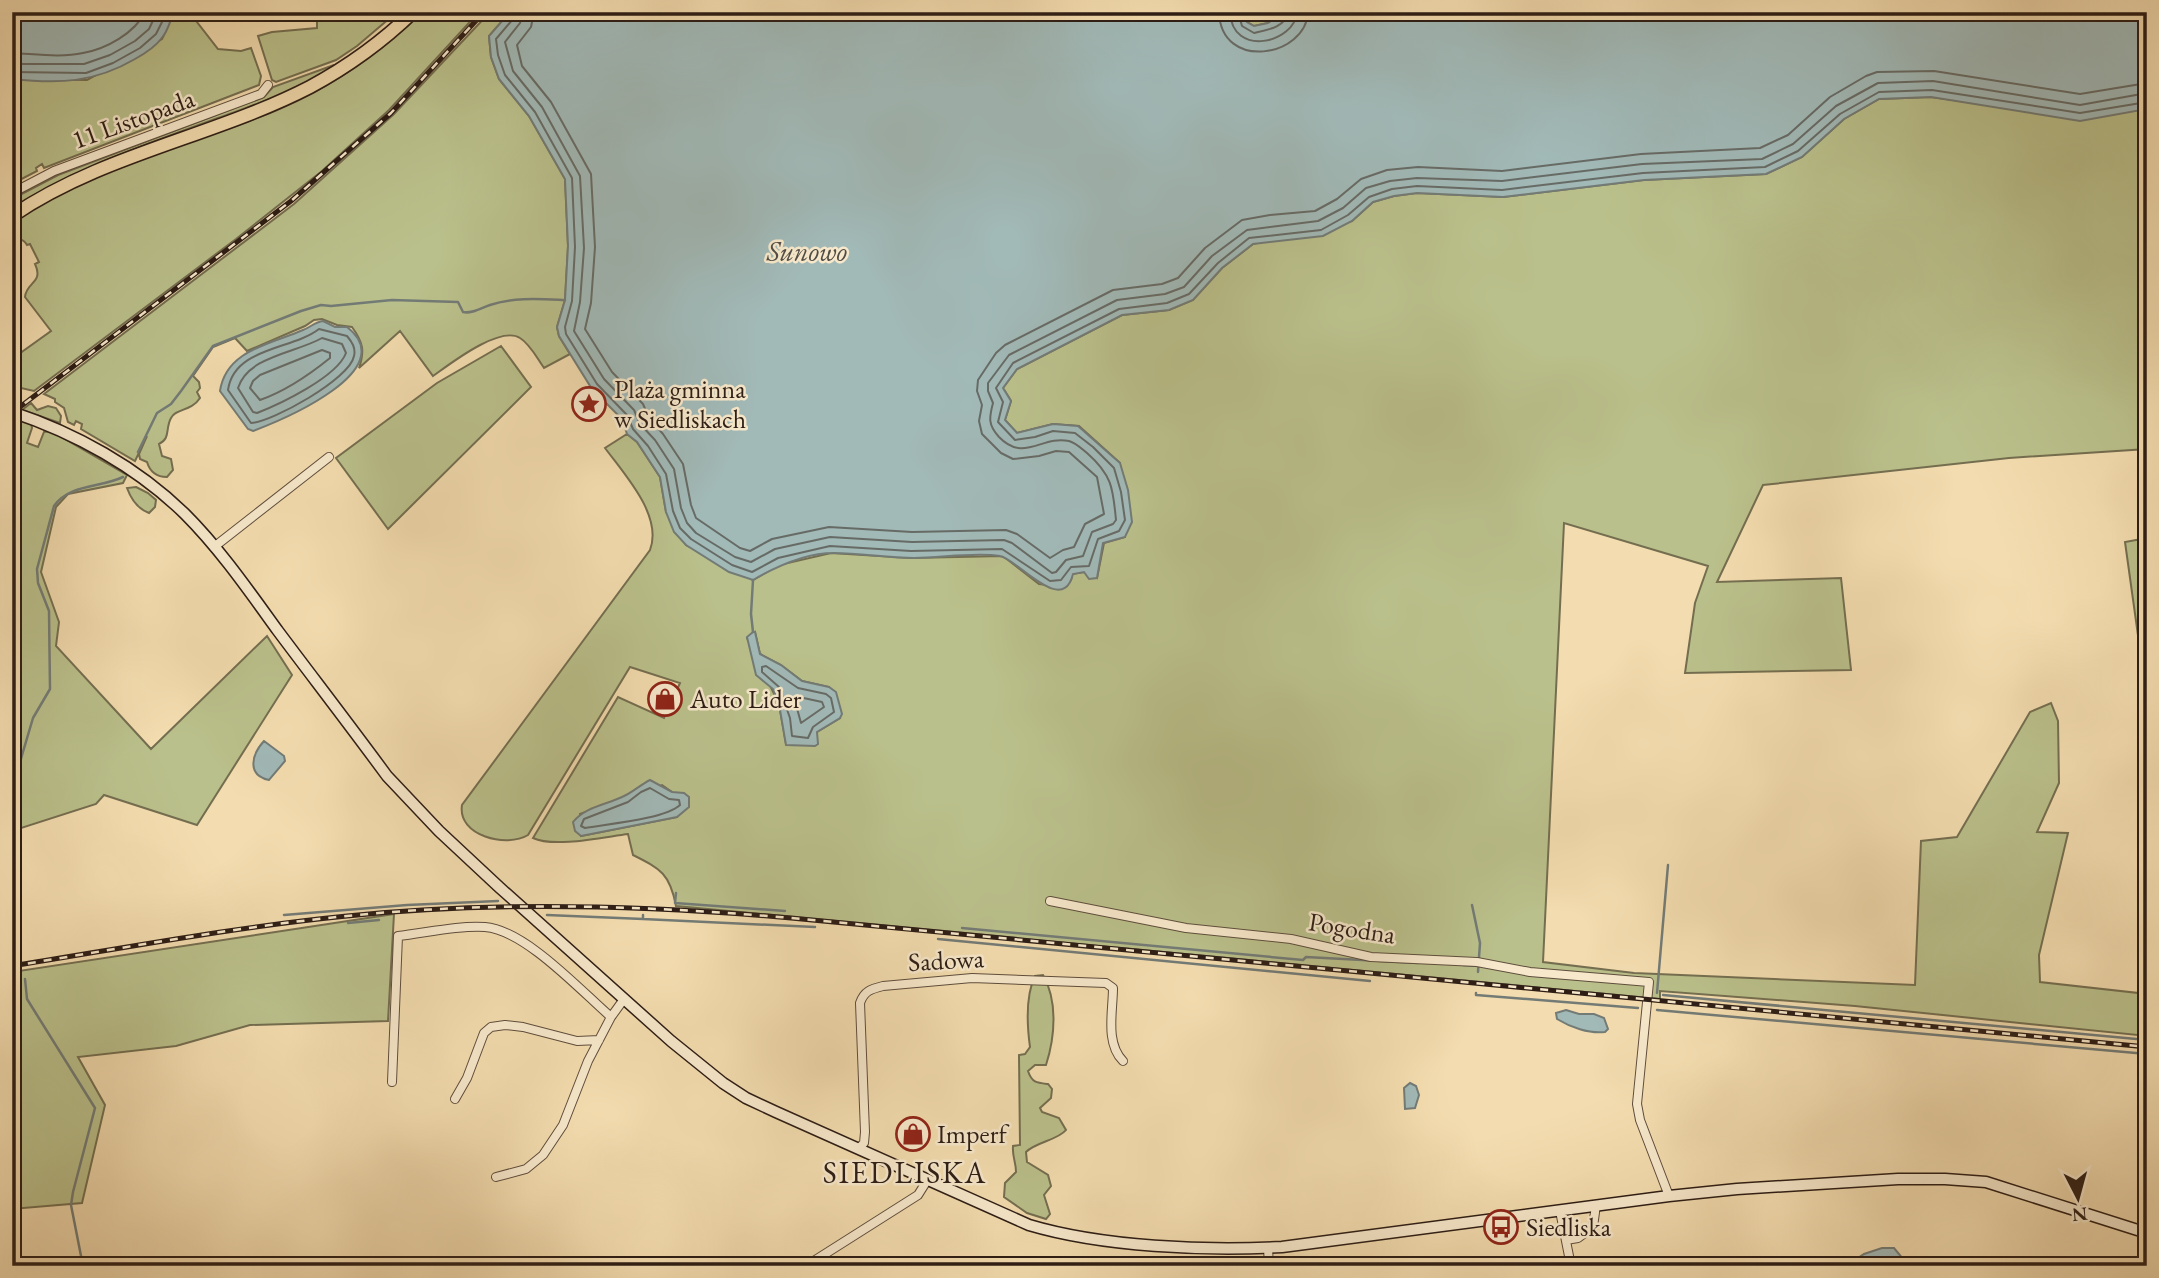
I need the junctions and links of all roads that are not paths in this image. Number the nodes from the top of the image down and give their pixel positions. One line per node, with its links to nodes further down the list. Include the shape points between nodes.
1 (413, 12): 4 (main road, via 370,49 309,87 88,174)
2 (268, 85): 3 (street, 11 Listopada, via 261,94 54,171)
3 (12, 193)
4 (12, 216)
5 (12, 412): 7 (main road, via 72,436 128,468 185,514)
6 (329, 457): 7 (street)
7 (214, 547): 9 (main road, via 411,803)
8 (1050, 901): 18 (street, Pogodna, via 1186,928 1291,939 1371,957 1477,962 1530,972 1649,982 1637,1104)
9 (624, 999): 10 (street); 15 (main road, via 735,1091)
10 (611, 1017): 11 (street); 13 (street, via 530,947 503,931 484,927 398,936)
11 (599, 1040): 14 (street, via 577,1041 506,1025 491,1027 484,1033); 16 (street, via 563,1125 543,1154 526,1169)
12 (1123, 1061): 15 (street, Sadowa, via 1112,1041 1113,988 1106,983 972,978 870,989 860,1003 864,1143)
13 (392, 1082)
14 (455, 1099)
15 (859, 1148): 17 (main road)
16 (496, 1177)
17 (928, 1179): 23 (main road, via 1051,1231 1138,1243); 24 (street, via 918,1195)
18 (1669, 1196): 19 (main road); 21 (main road, via 1898,1179 1970,1180)
19 (1595, 1205): 20 (main road); 22 (street, via 1592,1227 1578,1238)
20 (1560, 1211): 22 (street); 23 (main road)
21 (2147, 1233)
22 (1566, 1240): 26 (street)
23 (1268, 1248): 25 (street)
24 (806, 1266)
25 (1269, 1266)
26 (1571, 1266)

